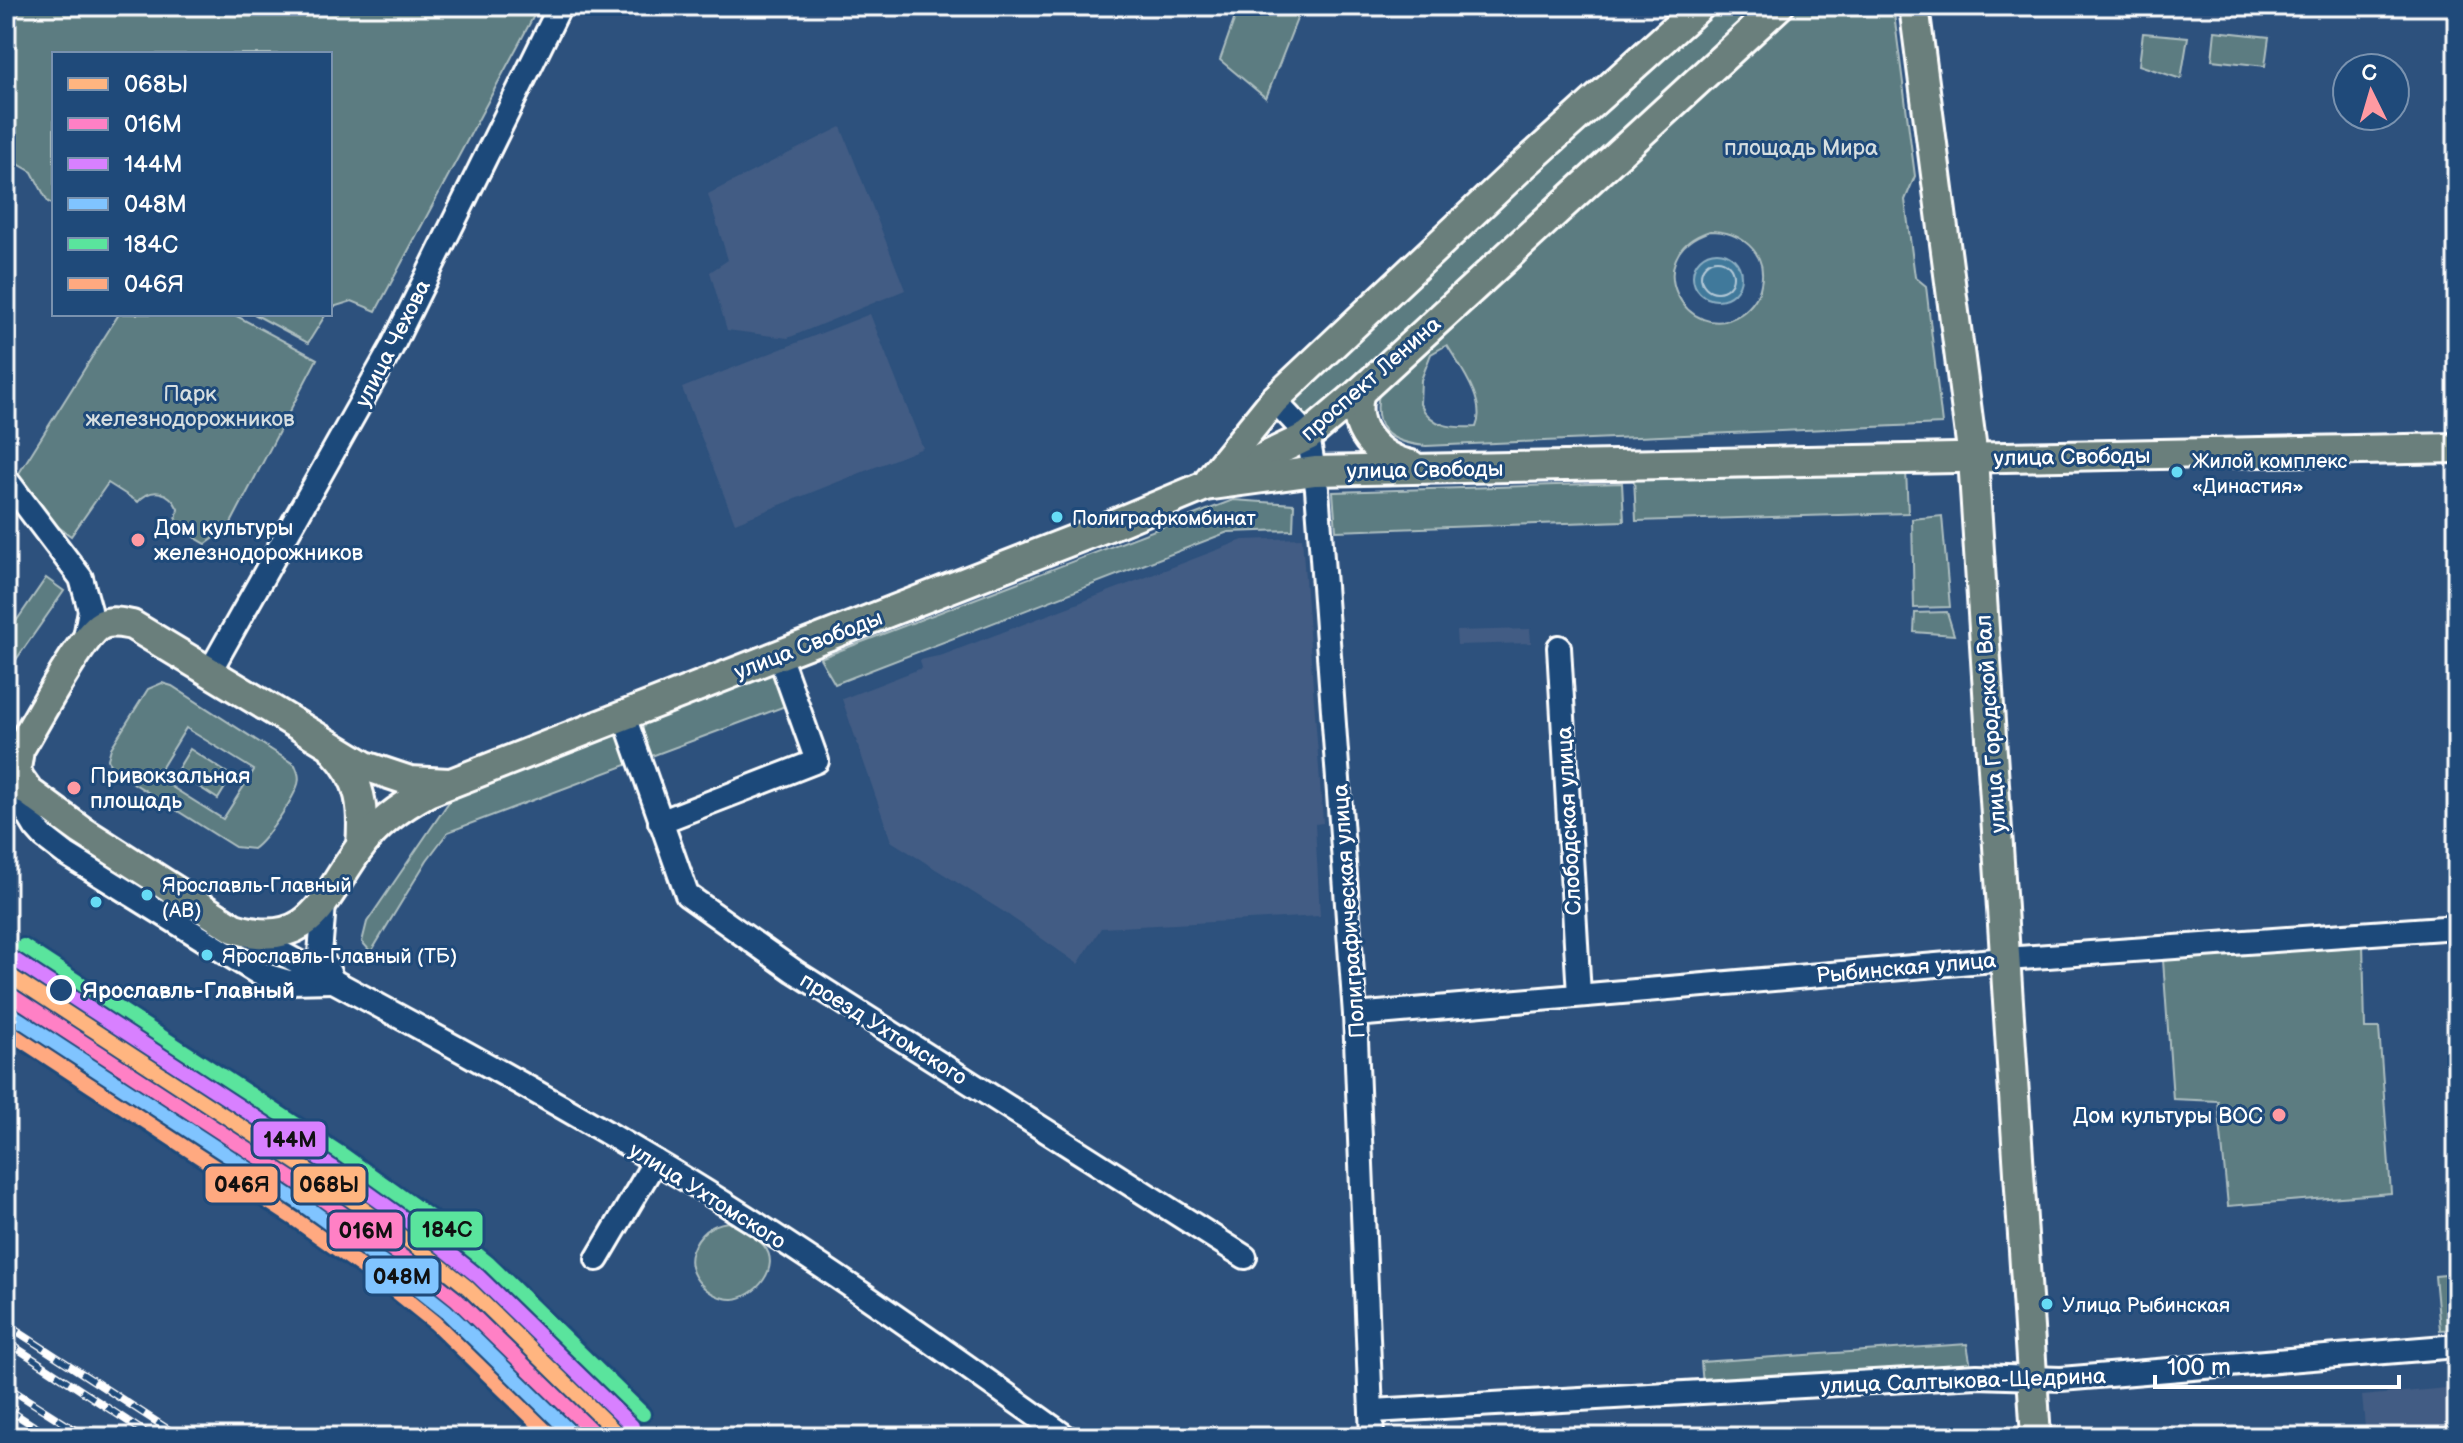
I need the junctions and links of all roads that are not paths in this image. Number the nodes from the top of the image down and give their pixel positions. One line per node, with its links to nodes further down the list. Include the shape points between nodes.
1 (560, 6): 19 (street, улица Чехова, via 392,347)
2 (1700, 6): 6 (main road, проспект Ленина)
3 (1779, 6): 5 (main road, проспект Ленина)
4 (1914, 8): 9 (main road, улица Городской Вал)
5 (1360, 392): 7 (main road, проспект Ленина); 10 (main road, via 1359,424 1372,445 1394,459)
6 (1274, 400): 7 (street); 13 (main road, проспект Ленина)
7 (1308, 436): 11 (street, Полиграфическая улица); 13 (main road, проспект Ленина)
8 (2457, 448): 9 (main road, улица Свободы)
9 (1973, 458): 10 (main road, улица Свободы); 30 (main road, улица Городской Вал)
10 (1431, 469): 11 (main road, улица Свободы)
11 (1315, 471): 13 (main road, улица Свободы); 34 (street, Полиграфическая улица)
12 (6, 479): 14 (street, via 73,564)
13 (1205, 486): 18 (main road, улица Свободы)
14 (86, 590): 15 (street); 16 (street, via 90,610)
15 (132, 625): 16 (main road, via 101,625); 19 (main road)
16 (84, 643): 22 (main road)
17 (1559, 647): 33 (street, Слободская улица)
18 (779, 655): 20 (main road, улица Свободы); 24 (street, via 817,761)
19 (210, 671): 21 (main road)
20 (624, 716): 23 (main road, улица Свободы); 24 (street, проезд Ухтомского)
21 (325, 743): 23 (main road, via 379,772 410,781); 25 (main road, via 360,790)
22 (15, 764): 28 (main road, via 29,792); 31 (street, via 21,803 44,837)
23 (449, 783): 25 (main road, via 401,809)
24 (660, 822): 36 (street, проезд Ухтомского, via 687,895 700,906)
25 (361, 846): 26 (main road)
26 (324, 904): 28 (main road, via 283,931); 29 (street); 32 (street, via 320,954)
27 (2457, 927): 30 (street, Рыбинская улица)
28 (234, 928): 29 (street)
29 (287, 956): 31 (street, via 266,963); 32 (street)
30 (2006, 959): 33 (street, Рыбинская улица); 39 (main road, улица Городской Вал)
31 (238, 960): 32 (street, via 273,979)
32 (333, 981): 35 (street, улица Ухтомского)
33 (1579, 995): 34 (street, Рыбинская улица)
34 (1355, 1015): 40 (street, Полиграфическая улица)
35 (655, 1161): 37 (street); 41 (street, улица Ухтомского, via 828,1271)
36 (1245, 1257)
37 (597, 1259)
38 (2457, 1346): 39 (street, улица Салтыкова-Щедрина, via 2061,1379)
39 (2033, 1377): 40 (street, улица Салтыкова-Щедрина); 43 (main road, улица Городской Вал)
40 (1373, 1411): 42 (street, Полиграфическая улица)
41 (1066, 1437)
42 (1372, 1437)
43 (2036, 1437)

